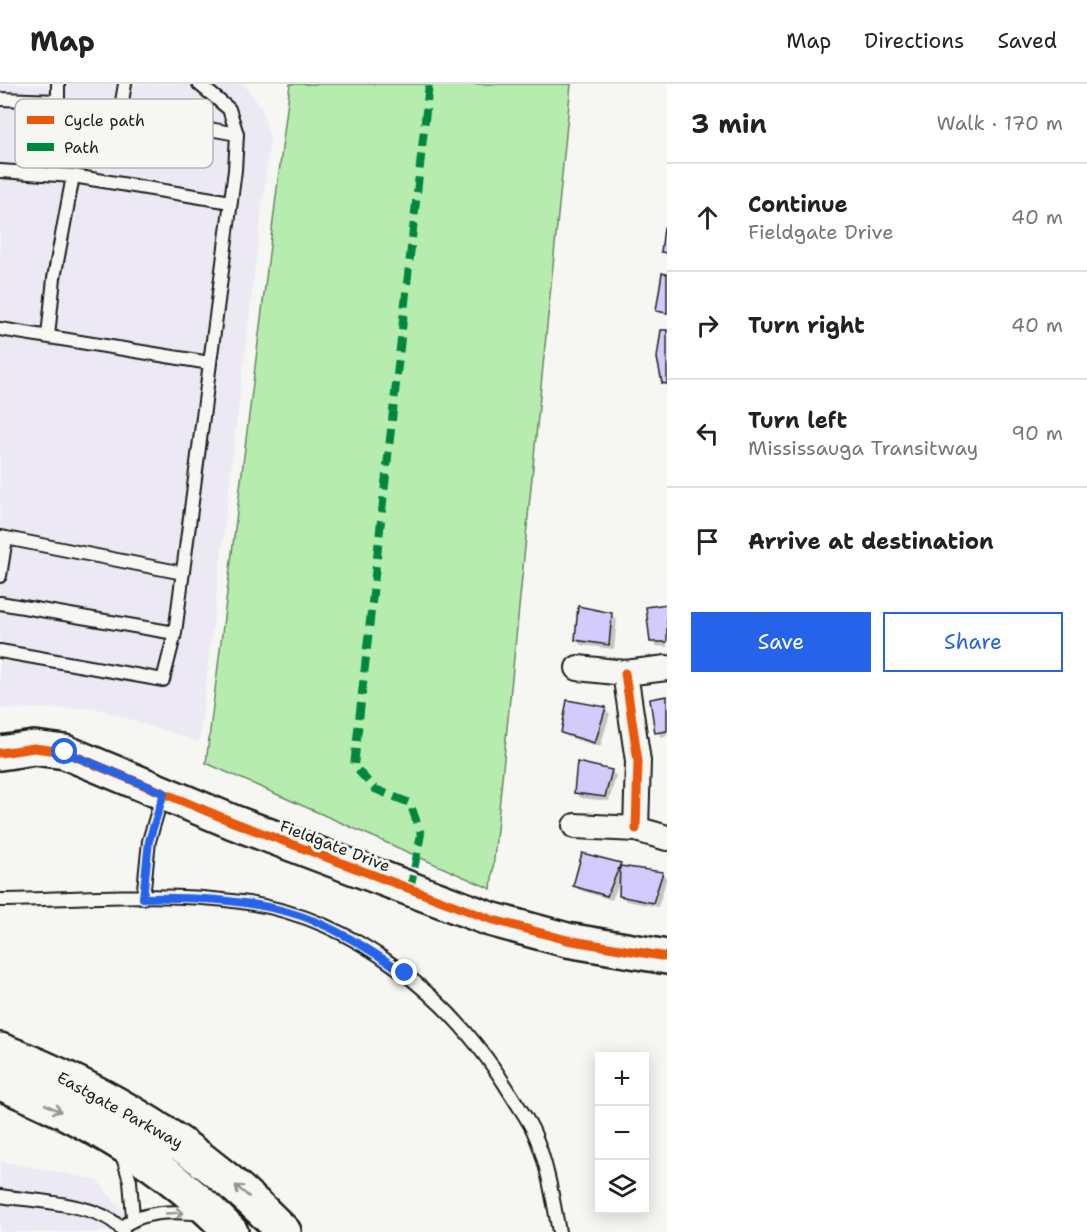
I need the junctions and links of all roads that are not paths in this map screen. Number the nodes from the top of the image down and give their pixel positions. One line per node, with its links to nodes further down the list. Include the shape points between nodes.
1 (125, 84): 5 (lane)
2 (199, 84): 7 (lane, via 229,109)
3 (0, 99): 4 (lane)
4 (15, 99)
5 (122, 99)
6 (213, 130): 7 (lane)
7 (237, 134): 10 (lane)
8 (0, 171): 9 (lane)
9 (73, 176): 10 (lane); 12 (lane, via 54,278)
10 (231, 202): 13 (lane)
11 (0, 329): 12 (lane)
12 (48, 336): 13 (lane)
13 (210, 363): 15 (lane)
14 (3, 537): 15 (lane); 16 (lane)
15 (183, 573): 18 (lane)
16 (0, 576)
17 (0, 603): 18 (lane)
18 (175, 633): 19 (lane, via 163,680)
19 (0, 651)
20 (578, 668): 22 (street)
21 (667, 668): 22 (street)
22 (625, 673): 26 (street, via 638,761)
23 (0, 753): 24 (street, Fieldgate Drive, via 34,747 65,752)
24 (164, 793): 28 (lane, via 149,841); 30 (street, Fieldgate Drive, via 490,919 567,940)
25 (575, 826): 26 (street)
26 (636, 829): 27 (street)
27 (667, 838)
28 (143, 898): 29 (lane); 39 (lane, via 240,902 290,912 369,950 405,973 462,1025 499,1074 535,1134 552,1189)
29 (0, 900)
30 (667, 957)
31 (0, 1050): 38 (street, Eastgate Parkway, one-way to 31, via 247,1194 180,1141 79,1085)
32 (0, 1083): 33 (street, Eastgate Parkway, one-way to 33)
33 (117, 1141): 35 (lane, via 130,1182); 36 (street, Eastgate Parkway, via 164,1173)
34 (0, 1196): 37 (lane, via 85,1209)
35 (133, 1217): 36 (lane, one-way to 36, via 186,1212); 37 (lane)
36 (224, 1224)
37 (122, 1230)
38 (284, 1232)
39 (559, 1232)

